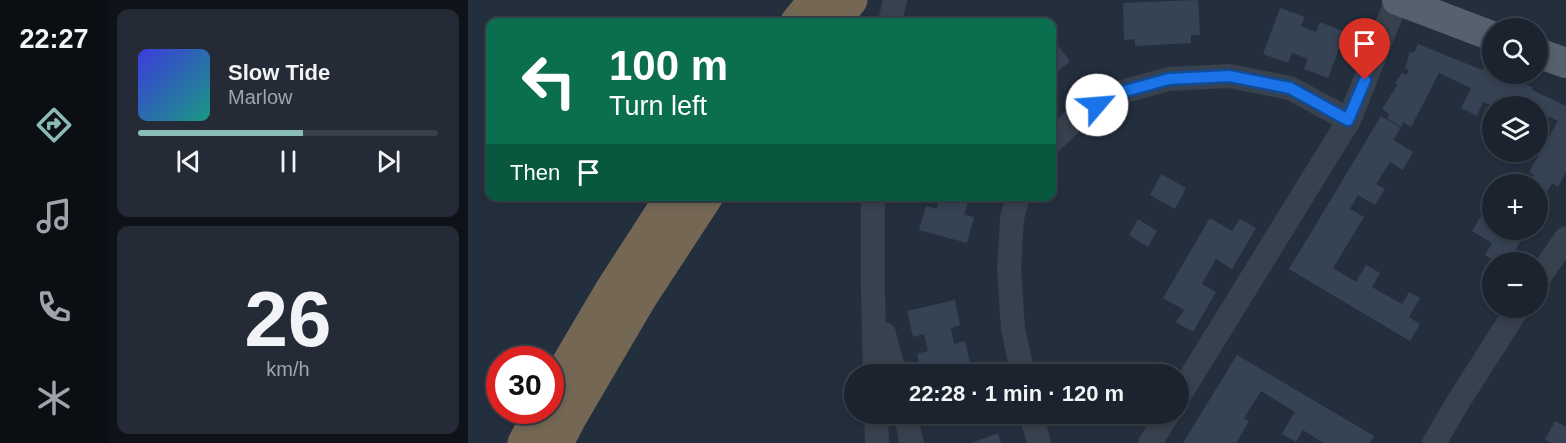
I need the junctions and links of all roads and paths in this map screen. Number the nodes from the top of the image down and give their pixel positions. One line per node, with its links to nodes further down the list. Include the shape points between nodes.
1 (815, 0): 5 (highway)
2 (851, 0): 6 (highway)
3 (895, 0): 7 (street)
4 (1397, 0): 8 (main road); 11 (street)
5 (800, 18)
6 (836, 18)
7 (891, 18)
8 (1482, 32)
9 (1548, 57): 10 (main road)
10 (1566, 63)
11 (1348, 120): 12 (street, via 1290,88 1229,76 1169,79 1118,93 1077,117); 25 (street)
12 (1056, 137)
13 (669, 201): 24 (highway)
14 (704, 201): 32 (highway, via 641,297)
15 (873, 201): 19 (street)
16 (1017, 201): 23 (street, via 1009,269 1013,329)
17 (1566, 238): 18 (street)
18 (1548, 264)
19 (873, 292): 21 (street); 22 (street)
20 (1512, 318): 37 (street)
21 (875, 364)
22 (892, 364)
23 (1021, 364)
24 (564, 370)
25 (1189, 380)
26 (534, 424): 31 (highway)
27 (876, 424): 33 (street)
28 (907, 424): 34 (street)
29 (1034, 424): 35 (street)
30 (1162, 424): 36 (street)
31 (524, 443)
32 (557, 443)
33 (877, 443)
34 (912, 443)
35 (1039, 443)
36 (1150, 443)
37 (1434, 443)

